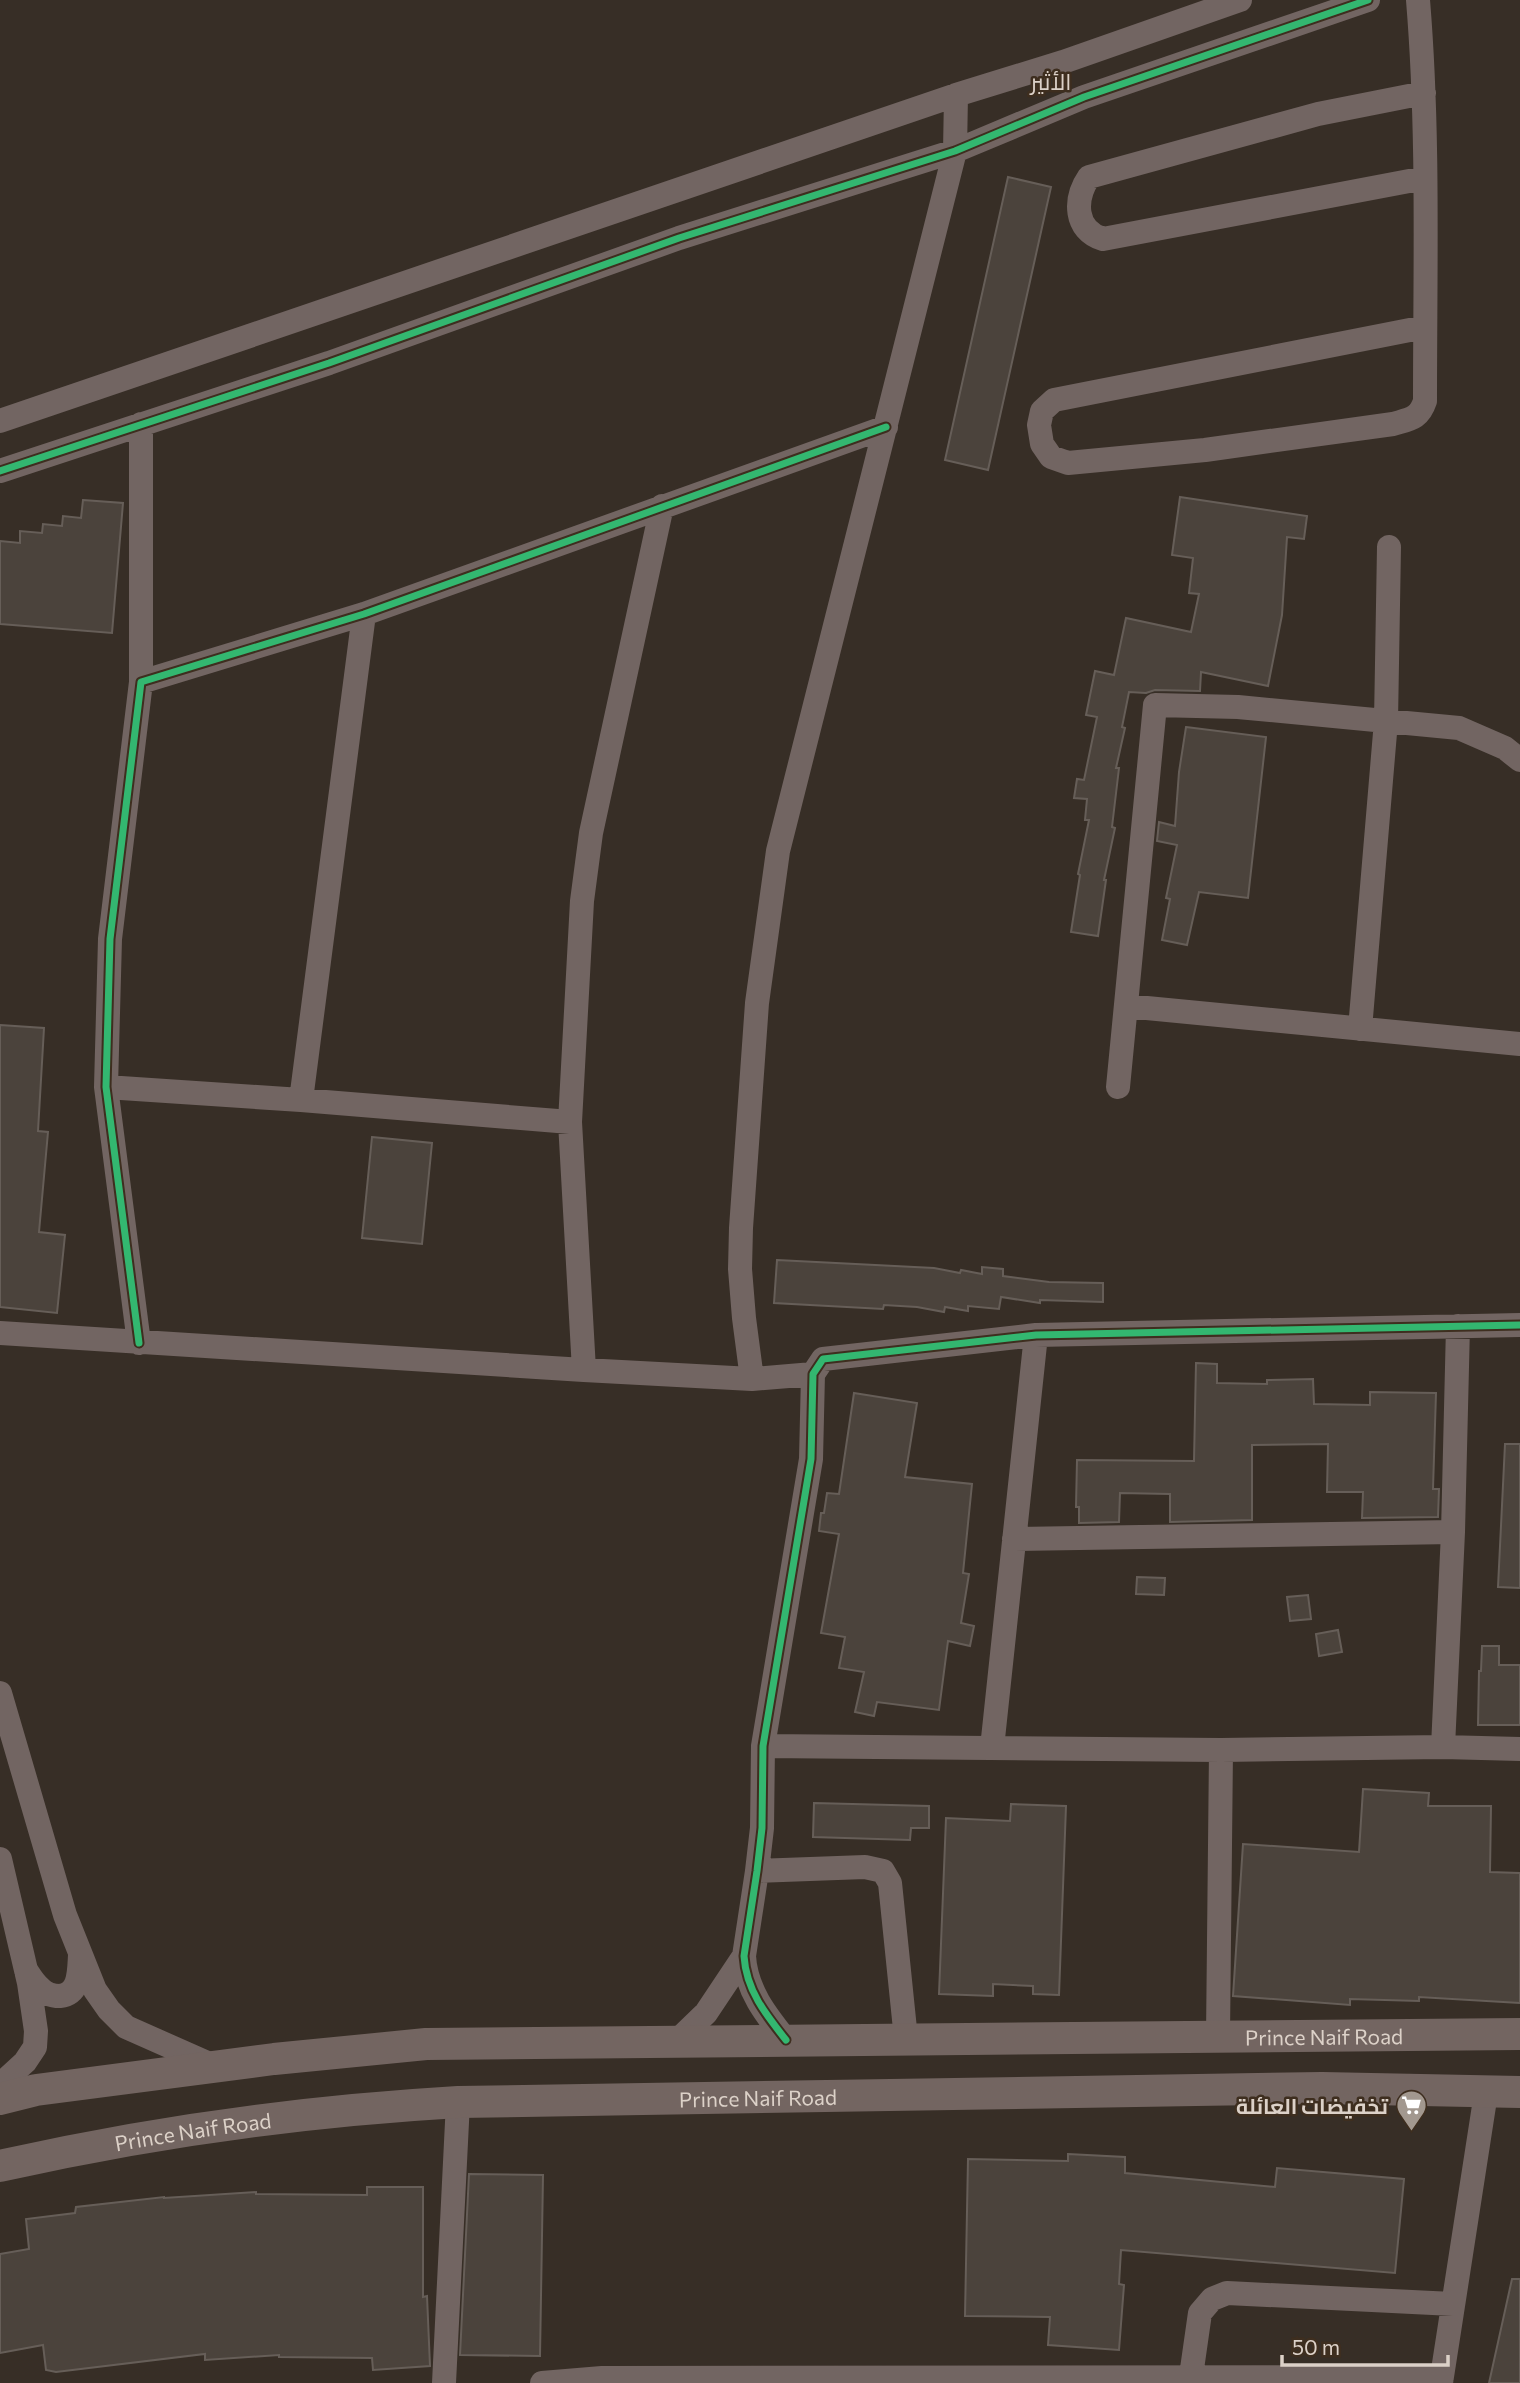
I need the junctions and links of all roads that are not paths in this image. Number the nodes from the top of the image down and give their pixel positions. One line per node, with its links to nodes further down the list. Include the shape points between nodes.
1 (1240, 0): 5 (street)
2 (1368, 0): 6 (street, via 1084,97)
3 (1418, 0): 4 (street)
4 (1424, 93): 7 (street); 7 (street, via 1318,114 1089,177 1081,189 1079,210 1090,235 1103,239)
5 (956, 95): 6 (street); 9 (street)
6 (955, 151): 10 (street, via 679,238 329,363); 11 (street)
7 (1425, 178): 8 (street)
8 (1425, 327): 8 (street, via 1054,400 1042,411 1042,444 1051,457 1068,463 1205,450 1414,418 1425,401)
9 (0, 421)
10 (141, 424): 12 (street); 16 (street)
11 (886, 427): 13 (street); 33 (street, via 778,851 766,932 757,1003 740,1269)
12 (0, 471)
13 (662, 506): 15 (street); 25 (street, via 591,833 582,901)
14 (1389, 547): 17 (street)
15 (365, 614): 16 (street); 24 (street)
16 (141, 682): 22 (street, via 110,939)
17 (1385, 721): 18 (street, via 1459,729 1505,748); 19 (street, via 1238,707 1155,705); 20 (street)
18 (1520, 760)
19 (1126, 1006): 20 (street); 23 (street)
20 (1360, 1029): 21 (street)
21 (1520, 1044)
22 (106, 1087): 24 (street); 30 (street)
23 (1118, 1087)
24 (301, 1100): 25 (street)
25 (570, 1122): 31 (street)
26 (1520, 1325): 27 (street)
27 (1458, 1326): 29 (street); 34 (street)
28 (0, 1333): 30 (street)
29 (1035, 1335): 32 (street, via 822,1359); 35 (street)
30 (139, 1343): 31 (street)
31 (584, 1370): 33 (street)
32 (813, 1374): 33 (street); 37 (street, via 811,1460)
33 (752, 1379)
34 (1453, 1532): 35 (street); 38 (street)
35 (1014, 1539): 39 (street)
36 (0, 1693): 44 (street)
37 (764, 1746): 39 (street); 43 (street)
38 (1443, 1747): 40 (street); 41 (street)
39 (992, 1748): 41 (street)
40 (1520, 1749)
41 (1221, 1750): 48 (street)
42 (0, 1859): 46 (street)
43 (757, 1871): 45 (street); 49 (street, via 865,1867 883,1871 890,1883)
44 (80, 1953): 46 (street, via 79,1977 65,1996 52,1996 40,1989); 52 (street, via 95,1990 125,2026)
45 (744, 1956): 50 (street, via 744,1970 759,2005); 51 (street, via 706,2013)
46 (26, 1969): 53 (street, via 35,2047)
47 (1520, 2034): 48 (main road, Prince Naif Road)
48 (1218, 2036): 49 (main road, Prince Naif Road)
49 (906, 2039): 50 (main road, Prince Naif Road)
50 (786, 2040): 51 (main road, Prince Naif Road)
51 (677, 2042): 52 (main road, Prince Naif Road, via 426,2044)
52 (214, 2066): 56 (main road, Prince Naif Road)
53 (0, 2085)
54 (1520, 2092): 55 (main road, Prince Naif Road)
55 (1486, 2093): 57 (main road, Prince Naif Road, via 1322,2088); 59 (street)
56 (0, 2099)
57 (458, 2102): 58 (main road, Prince Naif Road, via 355,2108 86,2147); 62 (street)
58 (0, 2166)
59 (1453, 2304): 60 (street, via 1227,2293 1212,2299 1200,2313); 61 (street)
60 (1191, 2380): 61 (street); 63 (street, via 603,2378)
61 (1441, 2380)
62 (444, 2383)
63 (542, 2383)

